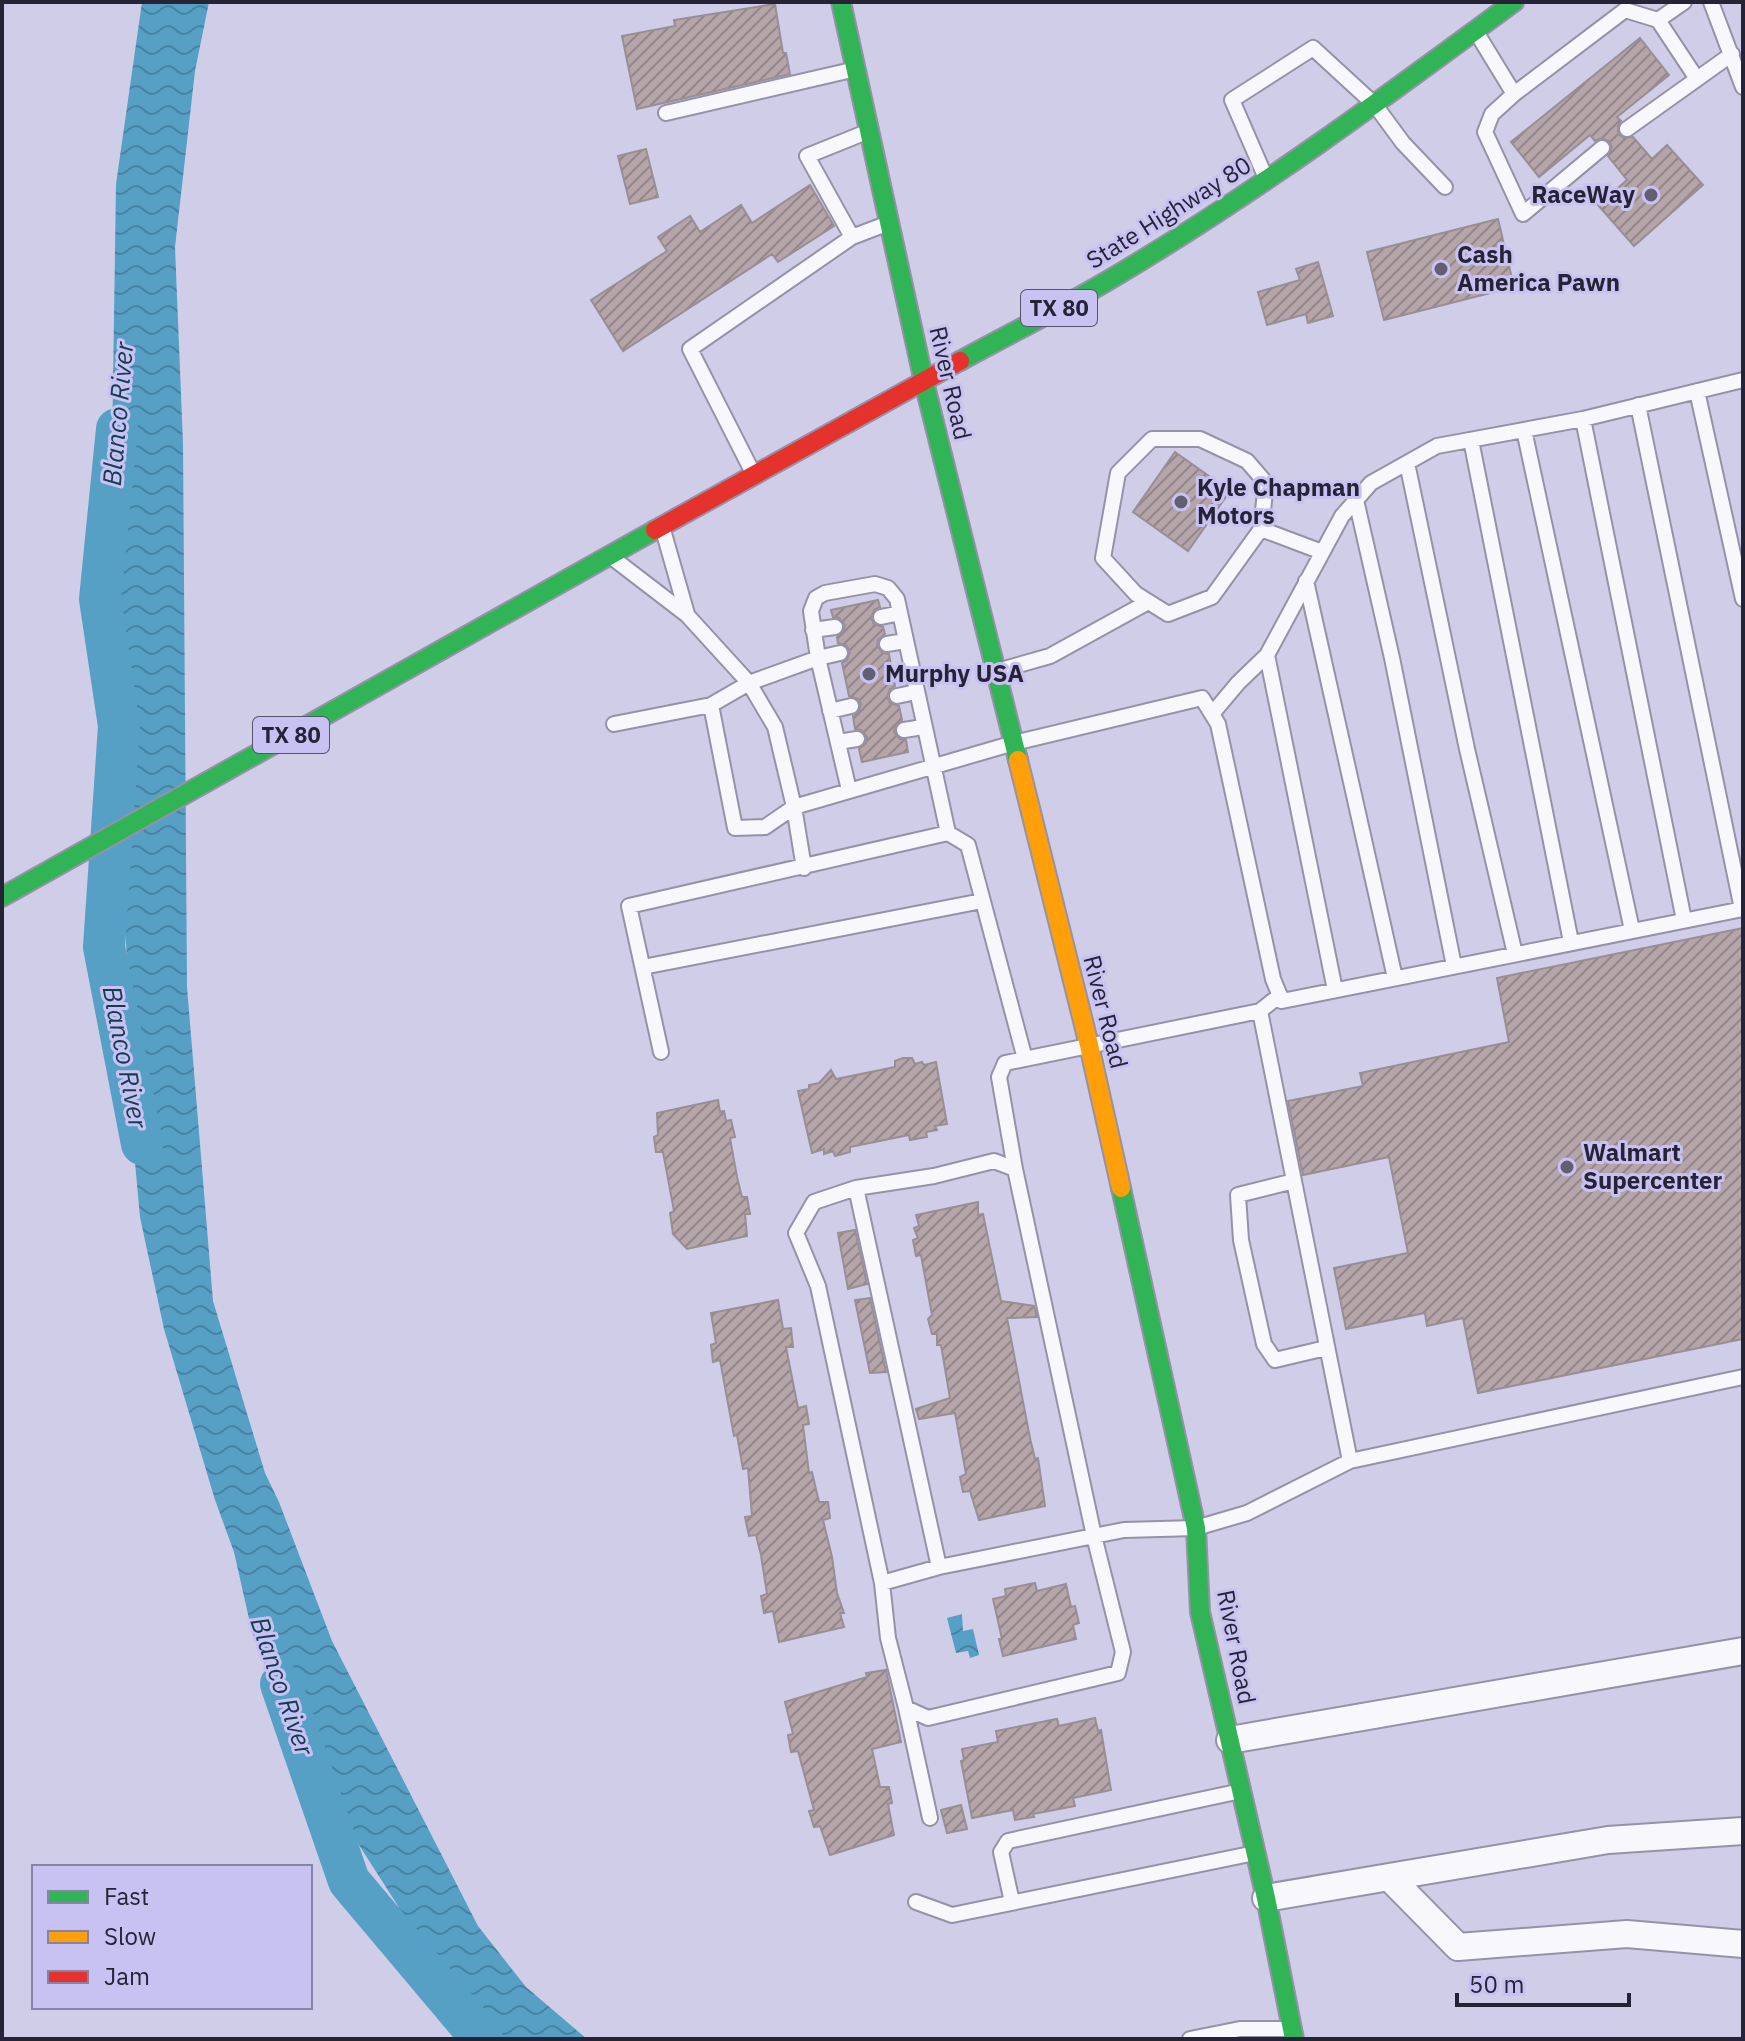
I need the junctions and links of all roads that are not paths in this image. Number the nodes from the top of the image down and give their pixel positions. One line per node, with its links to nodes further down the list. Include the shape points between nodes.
1 (841, 2): 8 (street, River Road)
2 (1514, 2): 6 (street, State Highway 80 / TX 80)
3 (1684, 2): 5 (lane)
4 (1711, 2): 7 (lane)
5 (1658, 20): 9 (lane); 11 (lane, via 1625,10)
6 (1476, 31): 11 (lane); 12 (street, State Highway 80 / TX 80)
7 (1732, 54): 9 (lane); 10 (lane)
8 (856, 69): 13 (lane); 15 (street, River Road)
9 (1697, 79): 14 (lane)
10 (1743, 87)
11 (1514, 94): 16 (lane, via 1492,114 1485,132 1523,214)
12 (1375, 105): 17 (street, State Highway 80 / TX 80); 17 (lane, via 1313,48 1232,100); 18 (lane)
13 (666, 113)
14 (1627, 129)
15 (869, 131): 19 (street, River Road); 20 (lane, via 807,156)
16 (1602, 148)
17 (1267, 180): 22 (street, State Highway 80 / TX 80, via 1114,277)
18 (1445, 187)
19 (890, 222): 20 (lane); 22 (street, River Road)
20 (852, 237): 29 (lane, via 690,349)
21 (1743, 380): 23 (lane)
22 (924, 382): 29 (street, State Highway 80 / TX 80); 48 (street, River Road)
23 (1697, 391): 24 (lane); 36 (lane)
24 (1638, 405): 25 (lane); 69 (lane)
25 (1583, 419): 26 (lane); 70 (lane)
26 (1524, 430): 27 (lane); 71 (lane)
27 (1471, 440): 28 (lane, via 1437,446); 72 (lane)
28 (1407, 463): 30 (lane, via 1371,483); 73 (lane)
29 (754, 474): 31 (street, State Highway 80 / TX 80)
30 (1356, 500): 33 (lane); 74 (lane)
31 (662, 527): 34 (street, State Highway 80 / TX 80); 39 (lane)
32 (1261, 529): 33 (lane); 37 (lane, via 1212,597 1168,614); 37 (lane, via 1266,483 1247,461 1200,439 1152,439 1118,473 1103,558)
33 (1322, 552): 35 (lane)
34 (610, 556): 39 (lane); 67 (street, State Highway 80 / TX 80)
35 (1306, 581): 46 (lane); 76 (lane)
36 (1743, 599)
37 (1148, 602): 48 (lane, via 1050,656)
38 (900, 613): 40 (lane); 42 (lane, via 888,588 875,584 825,593 816,598 811,611); 43 (lane)
39 (687, 615): 49 (lane)
40 (881, 617)
41 (835, 627): 42 (lane)
42 (813, 630): 47 (lane)
43 (905, 641): 44 (lane); 50 (lane)
44 (887, 644)
45 (840, 653): 47 (lane)
46 (1267, 655): 55 (lane); 77 (lane)
47 (818, 658): 49 (lane); 54 (lane)
48 (996, 671): 61 (street, River Road)
49 (749, 683): 52 (lane); 64 (lane, via 775,727)
50 (916, 692): 51 (lane); 57 (lane)
51 (897, 696)
52 (711, 705): 56 (lane); 64 (lane, via 735,828 765,827)
53 (851, 706): 54 (lane)
54 (830, 711): 60 (lane)
55 (1212, 714): 61 (lane, via 1202,698); 78 (lane)
56 (614, 724)
57 (923, 727): 58 (lane); 62 (lane)
58 (904, 730)
59 (857, 739): 60 (lane)
60 (838, 742): 63 (lane)
61 (1014, 743): 62 (lane); 80 (street, River Road)
62 (932, 768): 63 (lane); 65 (lane)
63 (849, 790): 64 (lane)
64 (794, 807): 66 (lane)
65 (948, 833): 66 (lane); 68 (lane, via 968,845)
66 (804, 868): 75 (lane, via 629,906)
67 (2, 897)
68 (982, 901): 75 (lane); 82 (lane)
69 (1743, 909): 70 (lane)
70 (1684, 920): 71 (lane)
71 (1632, 930): 72 (lane)
72 (1571, 942): 73 (lane)
73 (1515, 954): 74 (lane)
74 (1454, 966): 76 (lane)
75 (643, 967): 81 (lane)
76 (1395, 978): 77 (lane)
77 (1335, 990): 78 (lane, via 1282,1001)
78 (1280, 995): 79 (lane)
79 (1260, 1011): 80 (lane); 84 (lane)
80 (1089, 1045): 82 (lane); 89 (street, River Road)
81 (661, 1052)
82 (1025, 1059): 83 (lane, via 1005,1063 999,1077)
83 (1015, 1169): 85 (lane, via 994,1161); 90 (lane)
84 (1294, 1181): 86 (lane); 86 (lane, via 1238,1195 1241,1240 1264,1344 1275,1360)
85 (856, 1188): 91 (lane); 92 (lane, via 814,1202 796,1233 818,1286)
86 (1326, 1348): 88 (lane)
87 (1743, 1377): 88 (lane)
88 (1350, 1461): 89 (lane, via 1247,1513)
89 (1196, 1528): 90 (lane); 95 (street, River Road, via 1200,1612)
90 (1094, 1536): 91 (lane); 94 (lane, via 1123,1652 1118,1673 928,1718)
91 (939, 1567): 92 (lane)
92 (882, 1583): 94 (lane, via 888,1638)
93 (1743, 1651): 95 (street)
94 (906, 1708): 97 (lane)
95 (1230, 1740): 96 (street, River Road)
96 (1242, 1791): 99 (street, River Road); 103 (lane, via 1008,1841 1001,1852)
97 (930, 1818)
98 (1743, 1831): 100 (street, via 1608,1840)
99 (1256, 1853): 101 (street, River Road); 103 (lane)
100 (1389, 1877): 101 (street); 104 (street, via 1458,1947 1627,1934)
101 (1266, 1898): 106 (street, River Road)
102 (916, 1902): 103 (lane, via 952,1915)
103 (1012, 1902)
104 (1743, 1944)
105 (1241, 2034): 106 (lane); 107 (lane)
106 (1293, 2034)
107 (1190, 2039)

